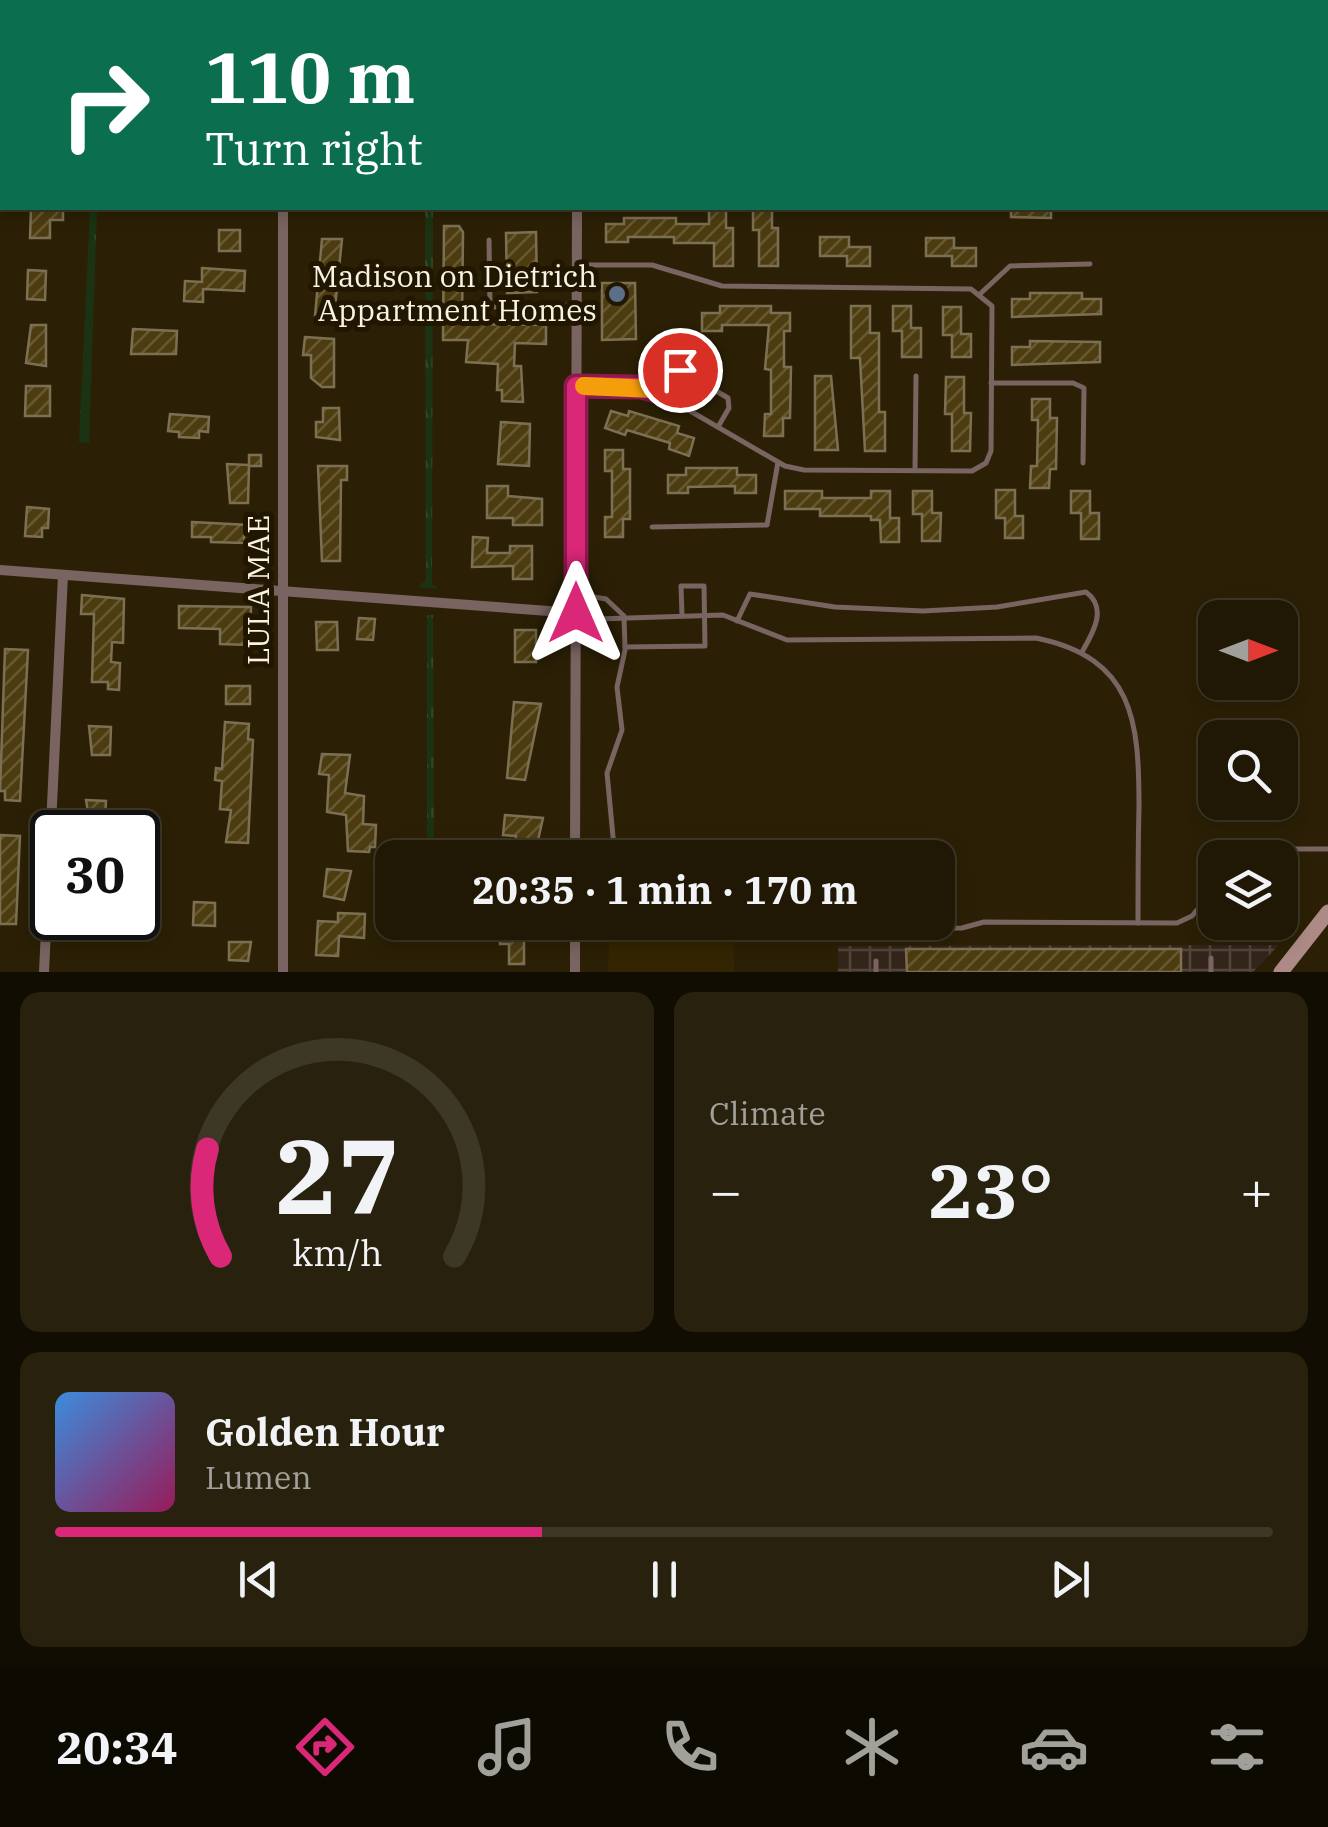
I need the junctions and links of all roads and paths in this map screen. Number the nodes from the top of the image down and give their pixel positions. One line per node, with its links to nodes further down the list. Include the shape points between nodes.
1 (283, 210): 19 (street, LULA MAE)
2 (577, 210): 5 (street)
3 (489, 240): 7 (lane, via 490,307)
4 (1090, 264): 6 (lane, via 1010,266)
5 (577, 265): 6 (lane, via 652,265 722,286 972,288); 7 (street)
6 (980, 294): 9 (lane, via 992,306)
7 (576, 305): 10 (street)
8 (916, 376): 15 (lane)
9 (991, 383): 14 (lane, via 1084,388); 15 (lane, via 986,463 972,471)
10 (576, 386): 11 (lane); 20 (street)
11 (659, 392): 12 (lane); 12 (lane, via 680,370 728,398)
12 (718, 426): 13 (lane)
13 (778, 462): 15 (lane, via 804,470); 16 (lane, via 767,525)
14 (1083, 463)
15 (916, 470)
16 (652, 527)
17 (0, 570): 18 (street)
18 (63, 575): 19 (street); 39 (street)
19 (284, 592): 21 (street); 40 (street, LULA MAE)
20 (576, 594): 21 (street); 22 (lane, via 606,600)
21 (576, 613): 22 (lane); 28 (street)
22 (624, 616): 23 (lane); 26 (lane)
23 (682, 616): 24 (lane); 24 (lane, via 682,586 704,586)
24 (705, 616): 25 (lane); 26 (lane, via 705,646)
25 (738, 621): 27 (lane, via 788,640 1036,638); 27 (lane, via 750,594 923,611 1086,592 1098,612)
26 (624, 647): 29 (lane, via 617,688 622,730 607,772)
27 (1082, 653): 34 (lane, via 1114,680 1135,721)
28 (576, 840)
29 (613, 840)
30 (1298, 849): 31 (lane)
31 (1328, 849)
32 (1198, 909): 34 (lane, via 1177,923)
33 (1328, 912): 44 (main road)
34 (1138, 923): 35 (lane)
35 (955, 926)
36 (576, 940): 41 (street)
37 (1211, 958): 43 (lane)
38 (876, 962): 42 (lane)
39 (44, 972)
40 (284, 972)
41 (576, 972)
42 (876, 972)
43 (1212, 972)
44 (1281, 972)

